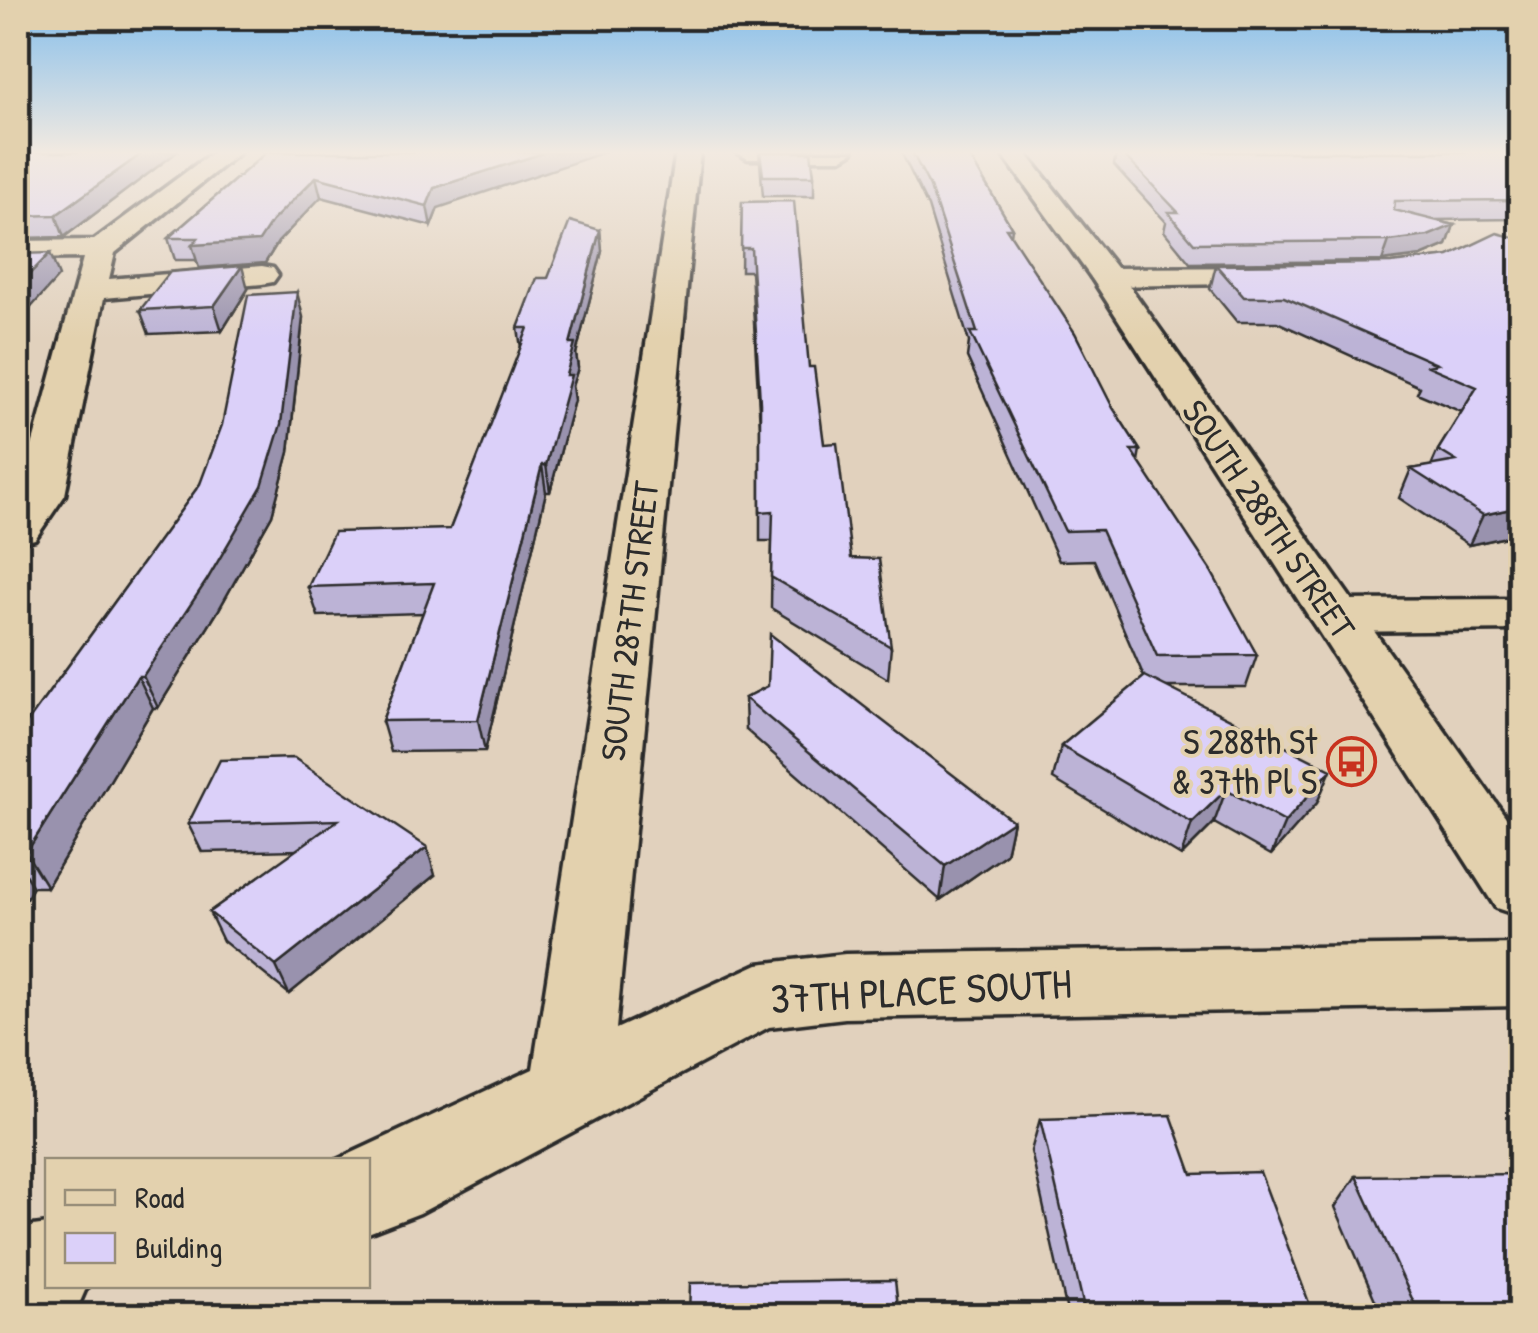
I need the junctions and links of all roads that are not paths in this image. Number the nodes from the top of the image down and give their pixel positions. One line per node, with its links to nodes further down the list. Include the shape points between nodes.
1 (147, 214): 4 (street)
2 (680, 214): 15 (street, SOUTH 287TH STREET)
3 (1059, 214): 8 (street, SOUTH 288TH STREET)
4 (101, 249): 5 (street); 9 (street)
5 (18, 250)
6 (262, 275): 9 (street)
7 (1322, 276): 8 (street)
8 (1107, 277): 12 (street, SOUTH 288TH STREET)
9 (90, 290): 10 (street)
10 (26, 506)
11 (1520, 615): 12 (street)
12 (1334, 616): 13 (street, SOUTH 288TH STREET)
13 (1520, 889)
14 (1520, 974): 15 (street, 37TH PLACE SOUTH, via 845,986 758,996)
15 (570, 1089): 16 (street, 37TH PLACE SOUTH)
16 (370, 1189)
17 (45, 1270): 18 (street)
18 (18, 1274)

